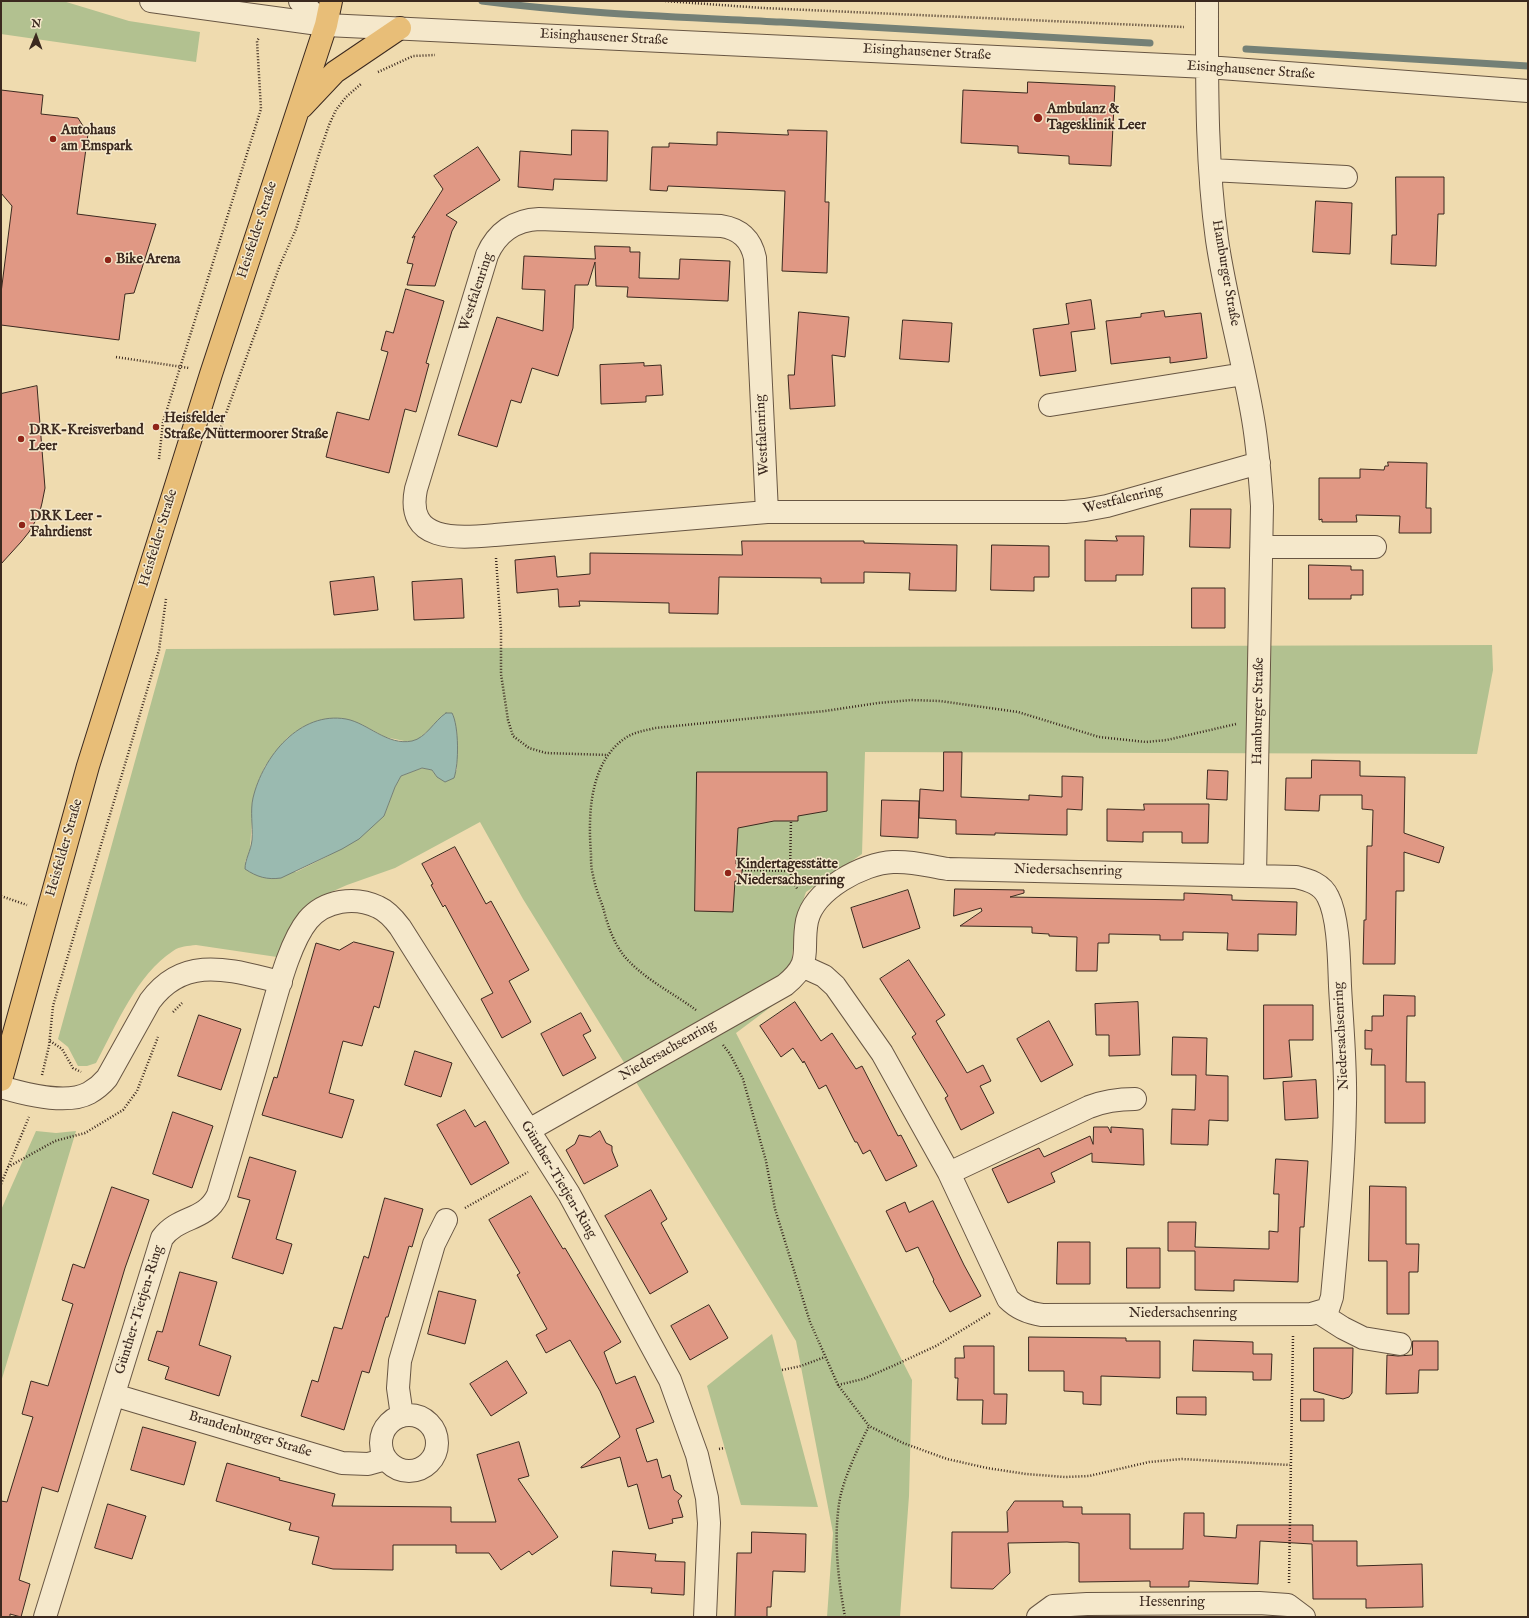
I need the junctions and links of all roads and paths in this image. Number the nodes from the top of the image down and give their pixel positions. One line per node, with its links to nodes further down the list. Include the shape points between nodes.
1 (151, 1): 6 (street, Eisinghausener Straße)
2 (300, 1): 7 (street)
3 (331, 1): 7 (main road, Heisfelder Straße)
4 (665, 1): 9 (path, via 771,9)
5 (1207, 1): 9 (street, Hamburger Straße)
6 (267, 17): 7 (street, Eisinghausener Straße); 17 (path, via 257,41 261,109)
7 (326, 25): 8 (street, Eisinghausener Straße); 13 (main road, Heisfelder Straße)
8 (400, 28): 10 (street, Eisinghausener Straße); 13 (main road, via 335,72)
9 (1207, 28): 10 (street, Hamburger Straße)
10 (1207, 67): 12 (street, Eisinghausener Straße); 14 (street, Hamburger Straße)
11 (364, 80): 21 (path, via 346,97 329,125 296,229)
12 (1528, 91)
13 (297, 112): 18 (main road, Heisfelder Straße)
14 (1211, 170): 15 (street); 19 (street, Hamburger Straße, via 1222,273)
15 (1346, 177)
16 (116, 357): 17 (path)
17 (180, 366): 18 (path); 22 (path, via 163,422)
18 (211, 374): 42 (main road, Heisfelder Straße, via 88,766)
19 (1244, 374): 20 (street); 23 (street, Hamburger Straße, via 1254,420)
20 (1050, 405)
21 (214, 445)
22 (159, 460)
23 (1259, 463): 24 (street, Westfalenring, via 1107,506 1065,512); 26 (street, Hamburger Straße)
24 (767, 512): 25 (street, Westfalenring); 25 (street, Westfalenring, via 755,258 746,238 735,230 721,226 529,220 519,222 503,232 487,255 413,502 419,520 433,531 453,537)
25 (495, 536): 29 (path, via 501,674 513,736 529,748 546,753)
26 (1262, 547): 27 (street); 33 (street, Hamburger Straße)
27 (1375, 547)
28 (168, 592): 44 (path, via 159,650 53,1006 49,1046)
29 (608, 755)
30 (791, 821): 32 (path)
31 (742, 870): 32 (path)
32 (790, 871): 35 (path, via 793,882)
33 (1254, 876): 35 (street, Niedersachsenring, via 948,869 917,862 892,862 866,867 842,881 822,895); 53 (street, Niedersachsenring, via 1296,877 1317,884 1328,896 1332,906 1338,940 1345,1103 1343,1163 1332,1297 1328,1309)
34 (1, 896): 36 (path, via 28,905)
35 (811, 911): 37 (street, Niedersachsenring, via 807,921 805,958)
36 (26, 912)
37 (802, 966): 46 (street, Niedersachsenring, via 785,985); 49 (street, Niedersachsenring, via 824,976 835,986 882,1053)
38 (281, 982): 44 (street, via 208,969 180,974 169,980 150,1001 115,1065 98,1087 88,1094 75,1098); 46 (street, Günther-Tietjen-Ring, via 302,928 318,911 339,902 366,902 379,907 400,927); 59 (street, Günther-Tietjen-Ring, via 218,1195 210,1208 172,1227 162,1238)
39 (185, 1000): 40 (path)
40 (171, 1014)
41 (160, 1032): 48 (path, via 137,1091 123,1110 85,1133 55,1141)
42 (1, 1080)
43 (1, 1087): 44 (street)
44 (38, 1096): 48 (path)
45 (1135, 1099): 49 (street, via 1120,1099 1089,1107)
46 (529, 1130): 47 (street, Günther-Tietjen-Ring)
47 (548, 1160): 51 (path); 65 (street, Günther-Tietjen-Ring, via 670,1380 698,1454 709,1523)
48 (8, 1168): 50 (path)
49 (949, 1173): 52 (street, Niedersachsenring)
50 (1, 1184)
51 (446, 1220): 60 (street, via 434,1244 400,1361 398,1388)
52 (1008, 1299): 54 (street, Niedersachsenring, via 1020,1310 1042,1315); 58 (path, via 995,1310 936,1346 863,1379)
53 (1318, 1312): 54 (street, Niedersachsenring); 55 (street, via 1363,1338)
54 (1294, 1314): 63 (path, via 1290,1465)
55 (1400, 1344)
56 (825, 1357): 57 (path)
57 (782, 1370)
58 (838, 1385)
59 (114, 1395): 62 (street, Brandenburger Straße, via 342,1463 368,1464); 64 (street, Günther-Tietjen-Ring)
60 (402, 1416): 62 (street, via 392,1420 385,1428 381,1449); 62 (street, via 410,1415 426,1421 436,1435 435,1453 417,1470 399,1469)
61 (869, 1426): 66 (path, via 856,1452 840,1497 837,1534 839,1584)
62 (386, 1459)
63 (1296, 1611): 67 (street, Hessenring, via 1259,1603 1087,1604 1053,1606)
64 (45, 1617)
65 (705, 1617)
66 (845, 1617)
67 (1038, 1617)

